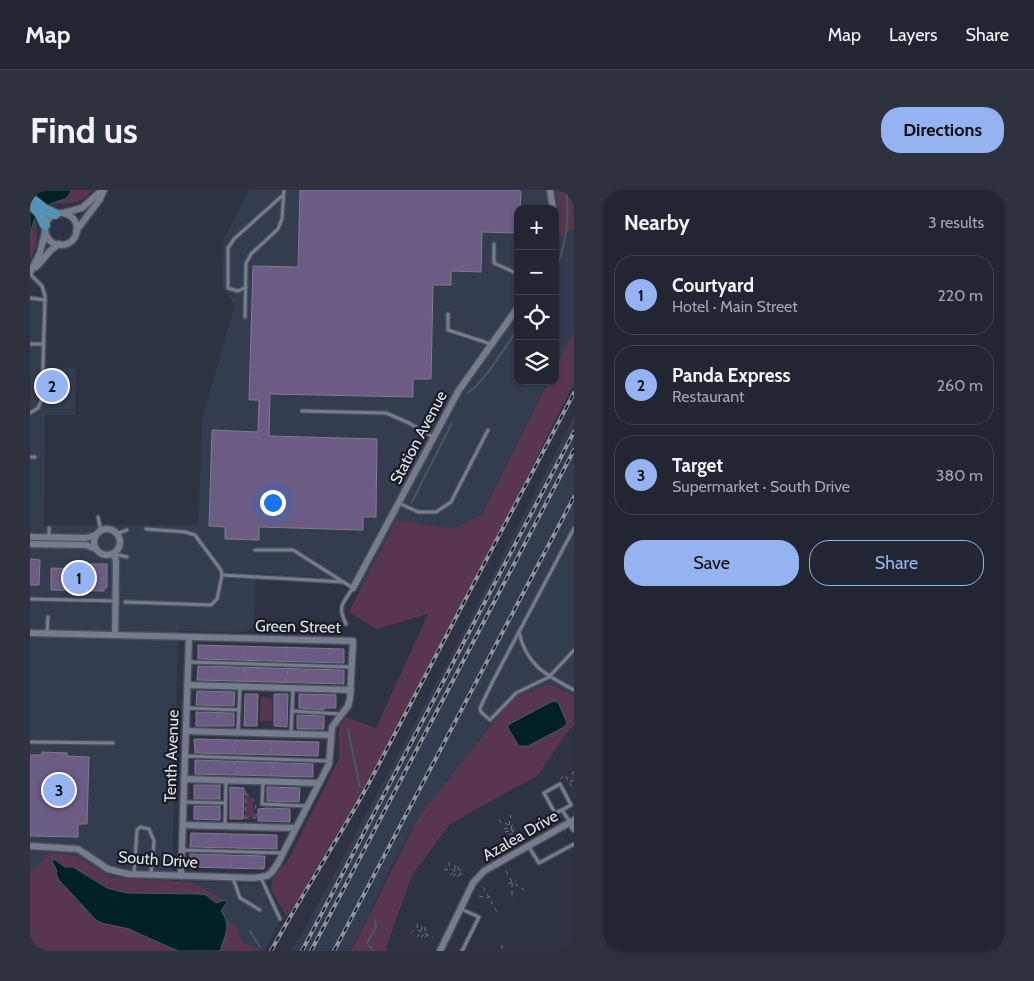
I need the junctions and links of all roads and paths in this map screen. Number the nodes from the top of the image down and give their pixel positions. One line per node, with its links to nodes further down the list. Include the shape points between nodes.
1 (103, 190): 8 (street, via 82,208); 10 (street)
2 (550, 190): 6 (street)
3 (284, 192): 15 (lane, via 278,229 251,254 246,264); 15 (lane, via 228,248 228,288 238,291)
4 (30, 198): 7 (highway)
5 (30, 204): 7 (highway)
6 (552, 205)
7 (42, 211): 8 (highway); 9 (highway)
8 (59, 213): 9 (street, via 50,217); 10 (street, via 72,217)
9 (45, 228): 11 (street, via 50,240); 14 (street, via 40,253)
10 (76, 231): 11 (street, via 71,240)
11 (59, 244): 14 (street)
12 (494, 244): 13 (lane, via 494,263)
13 (514, 272)
14 (30, 274): 17 (lane, via 42,286)
15 (246, 287): 20 (lane)
16 (30, 298): 17 (lane)
17 (45, 300): 22 (lane)
18 (514, 312): 23 (street, Station Avenue)
19 (448, 314): 23 (lane, via 448,330)
20 (245, 317)
21 (30, 344): 22 (lane)
22 (44, 344): 25 (lane, via 42,400)
23 (491, 344): 27 (street, Station Avenue, via 464,380)
24 (302, 411): 27 (lane, via 386,413)
25 (30, 413)
26 (488, 430): 30 (lane, via 451,502 436,512 418,512)
27 (433, 438): 30 (street, Station Avenue)
28 (30, 457): 29 (lane)
29 (35, 457)
30 (398, 503): 47 (street, Station Avenue)
31 (98, 517): 36 (lane)
32 (49, 528): 39 (lane)
33 (574, 528): 53 (lane)
34 (146, 529): 45 (lane, via 195,535)
35 (127, 530): 37 (lane)
36 (99, 533): 37 (street, via 111,530); 39 (street, via 86,538); 41 (street)
37 (116, 534): 43 (street, via 119,544)
38 (30, 537): 39 (street)
39 (49, 541): 40 (street); 41 (street)
40 (30, 544)
41 (96, 549): 43 (street, via 106,555)
42 (255, 550): 46 (lane, via 294,550)
43 (114, 553): 44 (lane); 49 (street)
44 (126, 557)
45 (222, 575): 46 (lane); 50 (lane, via 218,599 211,605)
46 (344, 582): 47 (lane)
47 (353, 588): 52 (lane, via 340,613)
48 (30, 599): 49 (lane)
49 (115, 601): 56 (street)
50 (125, 602)
51 (48, 617): 55 (lane)
52 (346, 624)
53 (519, 632): 67 (lane, via 528,656); 67 (lane, via 480,708 481,712 490,720 516,693)
54 (30, 633): 55 (street)
55 (47, 633): 56 (street)
56 (115, 635): 57 (street)
57 (189, 637): 63 (street, Tenth Avenue); 65 (street, Green Street, via 353,641)
58 (245, 644): 61 (path)
59 (286, 645): 62 (path)
60 (574, 650): 67 (lane)
61 (243, 660)
62 (287, 661)
63 (188, 662): 65 (lane); 69 (street, Tenth Avenue)
64 (244, 667): 68 (path)
65 (352, 667): 71 (street, Green Street)
66 (288, 668): 70 (path, via 285,678)
67 (549, 676): 72 (lane)
68 (243, 684): 69 (street); 70 (street); 74 (lane)
69 (187, 685): 73 (street, Tenth Avenue)
70 (290, 686): 71 (street); 75 (lane)
71 (351, 690): 76 (street, Green Street, via 349,703)
72 (574, 690)
73 (186, 708): 74 (lane); 77 (street, Tenth Avenue)
74 (239, 710): 79 (lane)
75 (292, 711): 76 (lane); 78 (lane)
76 (341, 714): 80 (street, Green Street)
77 (186, 731): 79 (street); 86 (street, Tenth Avenue)
78 (291, 734): 79 (street); 80 (street)
79 (237, 735): 84 (path)
80 (331, 735): 88 (street, Green Street)
81 (270, 739): 85 (path)
82 (30, 742): 83 (lane)
83 (113, 743)
84 (234, 754)
85 (272, 755)
86 (185, 756): 88 (lane); 94 (street, Tenth Avenue)
87 (235, 761): 91 (path)
88 (330, 761): 99 (street, Green Street)
89 (273, 762): 92 (path)
90 (574, 772): 93 (path)
91 (236, 776)
92 (271, 776)
93 (574, 778): 98 (path)
94 (184, 779): 96 (street); 103 (street, Tenth Avenue)
95 (560, 779): 98 (path, via 565,775)
96 (226, 780): 97 (street); 104 (lane)
97 (263, 781): 99 (street); 105 (lane, via 262,804)
98 (569, 782): 101 (path)
99 (320, 783): 105 (street, Green Street)
100 (246, 790): 102 (path)
101 (574, 790)
102 (245, 794): 108 (path); 109 (path, via 255,802)
103 (184, 802): 104 (lane); 115 (street, Tenth Avenue)
104 (225, 803): 117 (lane)
105 (308, 806): 119 (street, Green Street)
106 (562, 810): 106 (lane, via 556,814 544,792 560,784 571,805); 111 (lane)
107 (510, 815): 116 (path)
108 (245, 818): 109 (path); 112 (path)
109 (256, 818): 113 (path)
110 (499, 820): 116 (path)
111 (572, 821): 121 (street, Azalea Drive); 129 (street, Azalea Drive)
112 (244, 822)
113 (256, 822)
114 (515, 823): 120 (path)
115 (183, 825): 117 (street); 131 (street, Tenth Avenue)
116 (509, 825): 120 (path)
117 (224, 826): 119 (street)
118 (517, 826): 124 (path)
119 (296, 828): 132 (street, Green Street)
120 (512, 829): 124 (path); 124 (path, via 505,831)
121 (574, 829)
122 (516, 831): 124 (path)
123 (232, 833): 130 (path)
124 (514, 833): 125 (path); 126 (path)
125 (509, 834)
126 (517, 840)
127 (574, 844): 129 (lane, via 539,863)
128 (30, 846): 143 (street, South Drive, via 78,849 108,869)
129 (528, 846): 162 (street, Azalea Drive, via 484,871 473,883)
130 (230, 848)
131 (182, 850): 132 (lane); 147 (street, Tenth Avenue)
132 (283, 853): 152 (street, Green Street, via 272,872)
133 (230, 854): 139 (path)
134 (449, 862): 137 (path)
135 (455, 865): 142 (path)
136 (458, 865): 142 (path)
137 (451, 869): 140 (path); 142 (path)
138 (460, 869): 144 (path)
139 (231, 870)
140 (444, 870)
141 (506, 871): 154 (path)
142 (457, 872): 144 (path); 146 (path); 148 (path)
143 (134, 874): 145 (street, South Drive); 145 (lane, via 137,830 140,827 149,829 154,841)
144 (461, 874): 149 (path); 151 (path)
145 (151, 875): 147 (street, South Drive)
146 (450, 875)
147 (181, 876): 150 (street, South Drive)
148 (453, 876)
149 (465, 876)
150 (233, 877): 152 (street, South Drive); 163 (lane, via 240,898)
151 (457, 877)
152 (261, 878): 165 (lane)
153 (516, 880): 154 (path)
154 (512, 882): 155 (path); 157 (path); 161 (path)
155 (508, 884)
156 (483, 887): 160 (path)
157 (525, 892)
158 (493, 895): 160 (path)
159 (479, 896): 160 (path)
160 (489, 898): 164 (path)
161 (514, 899)
162 (460, 908): 178 (street, Azalea Drive); 179 (lane, via 479,917)
163 (260, 910)
164 (497, 912)
165 (280, 918)
166 (416, 924): 167 (path)
167 (418, 930): 169 (path); 170 (path)
168 (428, 931): 172 (path)
169 (422, 932): 171 (path); 171 (path, via 424,927); 174 (path)
170 (411, 933)
171 (425, 934): 172 (path); 173 (path)
172 (428, 935): 175 (path); 176 (path)
173 (421, 936)
174 (417, 937)
175 (425, 937)
176 (433, 938)
177 (502, 945): 180 (path)
178 (440, 951)
179 (462, 951)
180 (502, 951)

